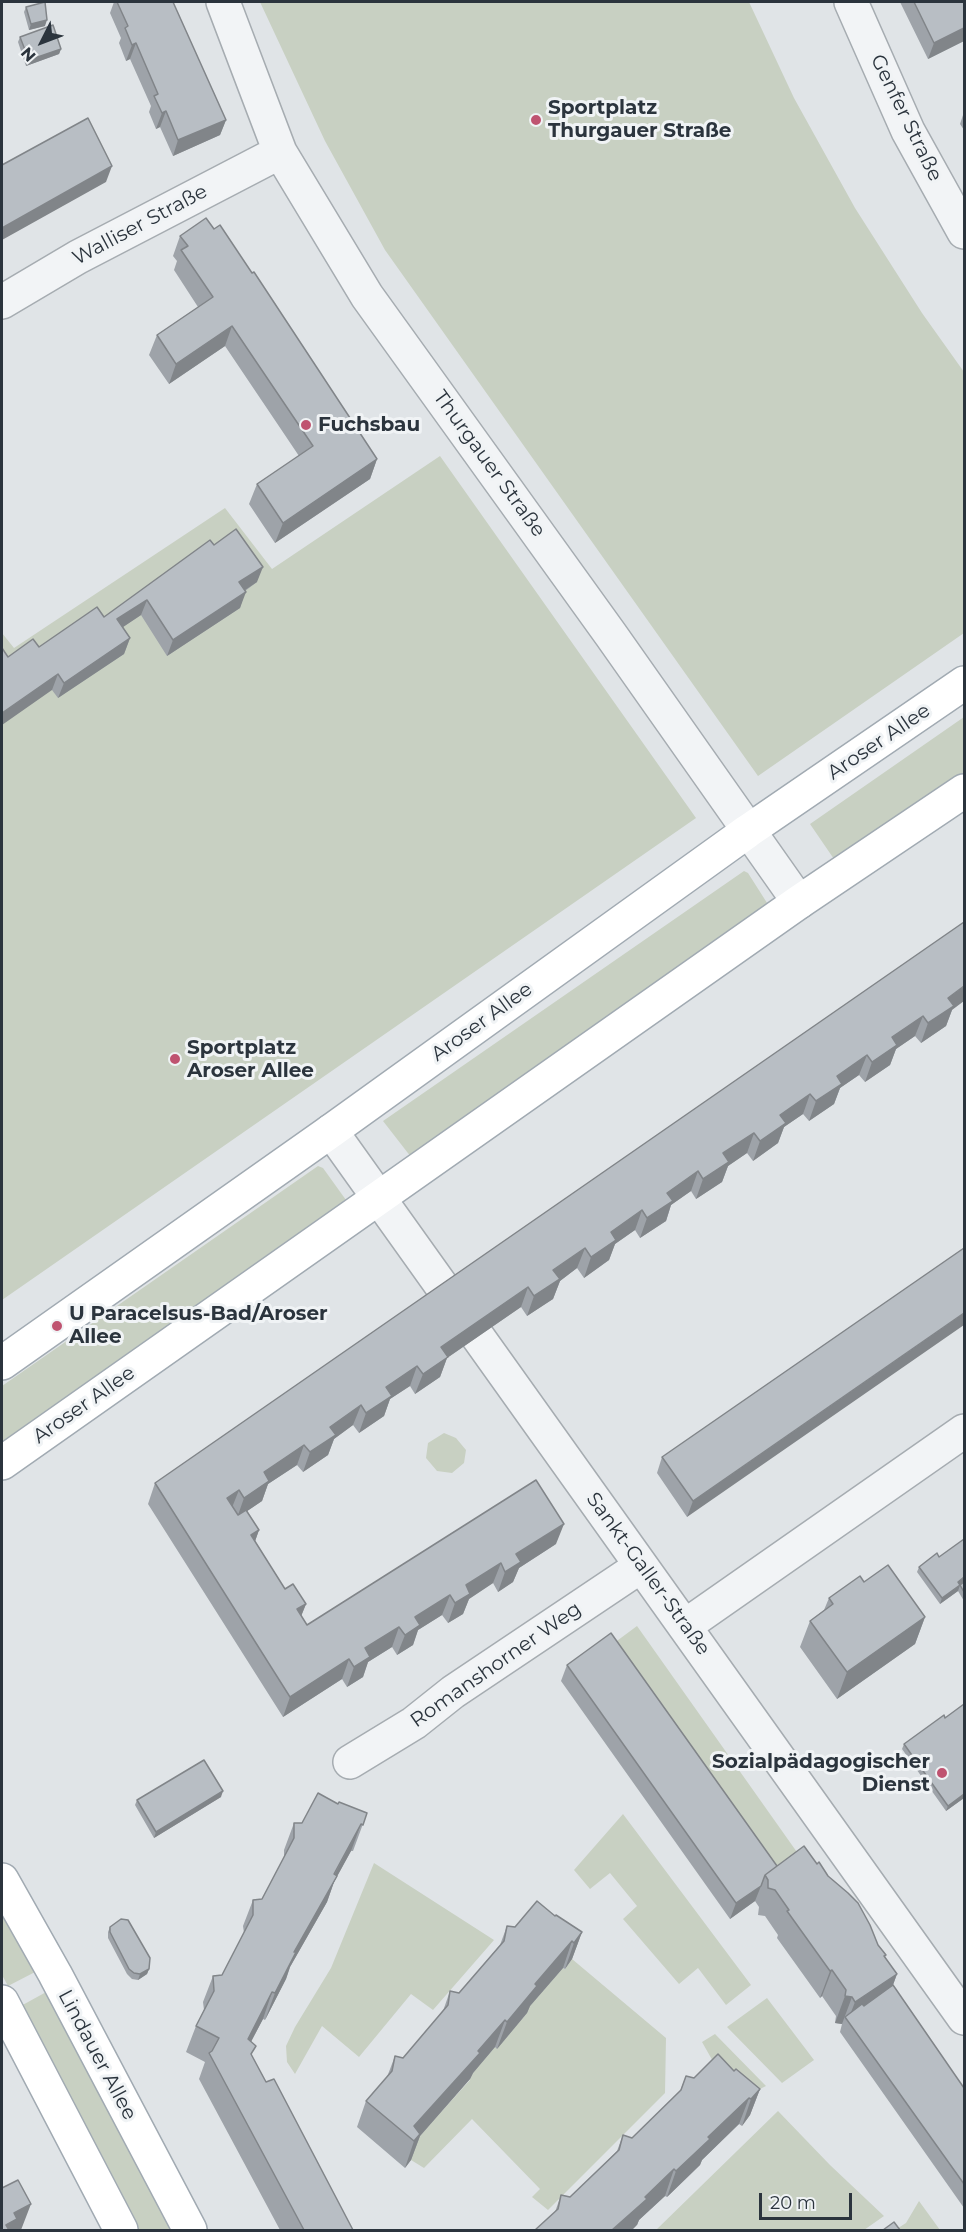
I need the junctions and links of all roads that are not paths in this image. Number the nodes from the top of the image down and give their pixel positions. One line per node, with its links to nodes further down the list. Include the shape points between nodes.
1 (223, 2): 3 (street, Thurgauer Straße)
2 (851, 2): 4 (street, Genfer Straße, via 908,131)
3 (280, 152): 5 (street, Walliser Straße, via 78,257); 8 (street, Thurgauer Straße, via 368,296)
4 (964, 232)
5 (2, 302)
6 (964, 683): 8 (main road, Aroser Allee)
7 (964, 791): 9 (main road, Aroser Allee)
8 (748, 831): 9 (street, Thurgauer Straße); 10 (main road, Aroser Allee)
9 (799, 902): 11 (main road, Aroser Allee)
10 (331, 1131): 11 (street, Sankt-Galler-Straße); 12 (main road, Aroser Allee)
11 (380, 1198): 14 (main road, Aroser Allee); 15 (street, Sankt-Galler-Straße)
12 (2, 1363)
13 (964, 1431): 16 (street)
14 (2, 1463)
15 (641, 1566): 16 (street, Sankt-Galler-Straße); 17 (street, Romanshorner Weg, via 453,1692 414,1723)
16 (685, 1626): 20 (street, Sankt-Galler-Straße)
17 (350, 1762)
18 (2, 1881): 22 (main road, Lindauer Allee)
19 (2, 2002): 21 (main road)
20 (964, 2018)
21 (122, 2230)
22 (190, 2230)

